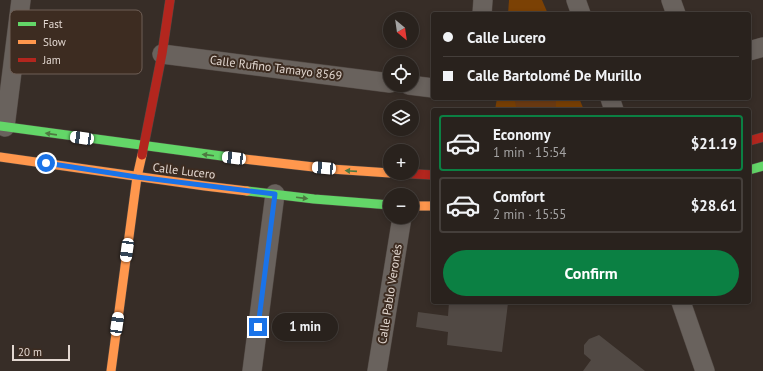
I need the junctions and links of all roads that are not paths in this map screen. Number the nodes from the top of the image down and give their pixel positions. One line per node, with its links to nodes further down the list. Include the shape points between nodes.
1 (21, 0): 6 (street)
2 (170, 0): 12 (street)
3 (483, 0): 7 (street)
4 (576, 0): 8 (street)
5 (671, 0): 9 (street)
6 (20, 10)
7 (482, 12)
8 (580, 12)
9 (675, 12)
10 (763, 47): 11 (street)
11 (751, 50)
12 (162, 54): 14 (street, Calle Rufino Tamayo 8569); 20 (street)
13 (10, 74): 17 (street)
14 (383, 82)
15 (419, 86): 16 (street)
16 (431, 88)
17 (2, 127): 20 (street, Calle Lucero, one-way to 17)
18 (763, 137): 19 (street)
19 (751, 140)
20 (143, 147): 24 (street, Calle Lucero, one-way to 20, via 309,167); 27 (street)
21 (0, 157): 27 (street, Calle Lucero)
22 (763, 166): 23 (street)
23 (751, 169)
24 (383, 173)
25 (419, 174): 26 (street)
26 (431, 174)
27 (137, 177): 28 (street, Calle Lucero); 34 (street)
28 (275, 194): 29 (street, Calle Lucero, one-way to 29); 35 (street)
29 (383, 204)
30 (419, 206): 31 (street)
31 (431, 206)
32 (401, 224): 36 (street, Calle Pablo Veronés)
33 (682, 304): 37 (street)
34 (111, 371)
35 (252, 371)
36 (377, 371)
37 (705, 371)

